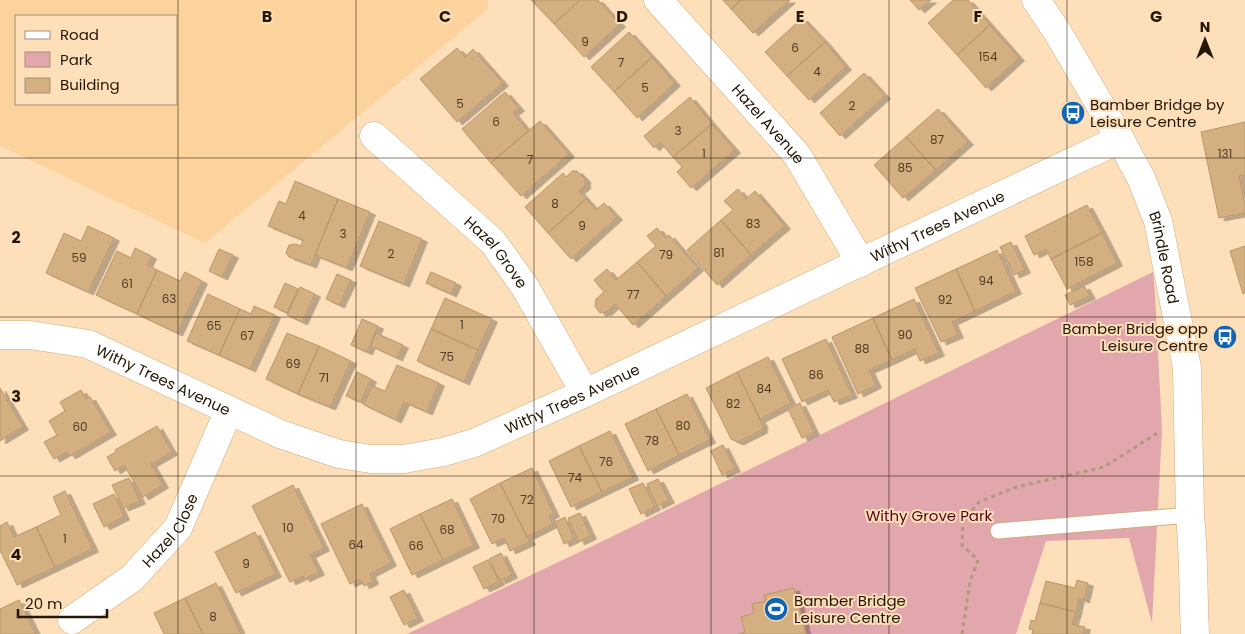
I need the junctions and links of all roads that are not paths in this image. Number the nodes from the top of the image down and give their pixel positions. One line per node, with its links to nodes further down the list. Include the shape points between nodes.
1 (658, 0): 5 (street, Hazel Avenue, via 797,155)
2 (1036, 0): 4 (street, Brindle Road)
3 (374, 136): 7 (street, Hazel Grove, via 493,242 525,286)
4 (1120, 139): 5 (street, Withy Trees Avenue); 9 (street, Brindle Road, via 1142,180 1158,221 1187,368)
5 (861, 263): 7 (street, Withy Trees Avenue)
6 (0, 335): 8 (street, Withy Trees Avenue, via 30,335 88,344)
7 (585, 393): 8 (street, Withy Trees Avenue, via 474,443 404,459 339,454 280,434)
8 (229, 410): 11 (street, Hazel Close, via 178,528 132,578)
9 (1190, 515): 10 (lane); 12 (street, Brindle Road)
10 (998, 531)
11 (72, 620)
12 (1195, 634)

